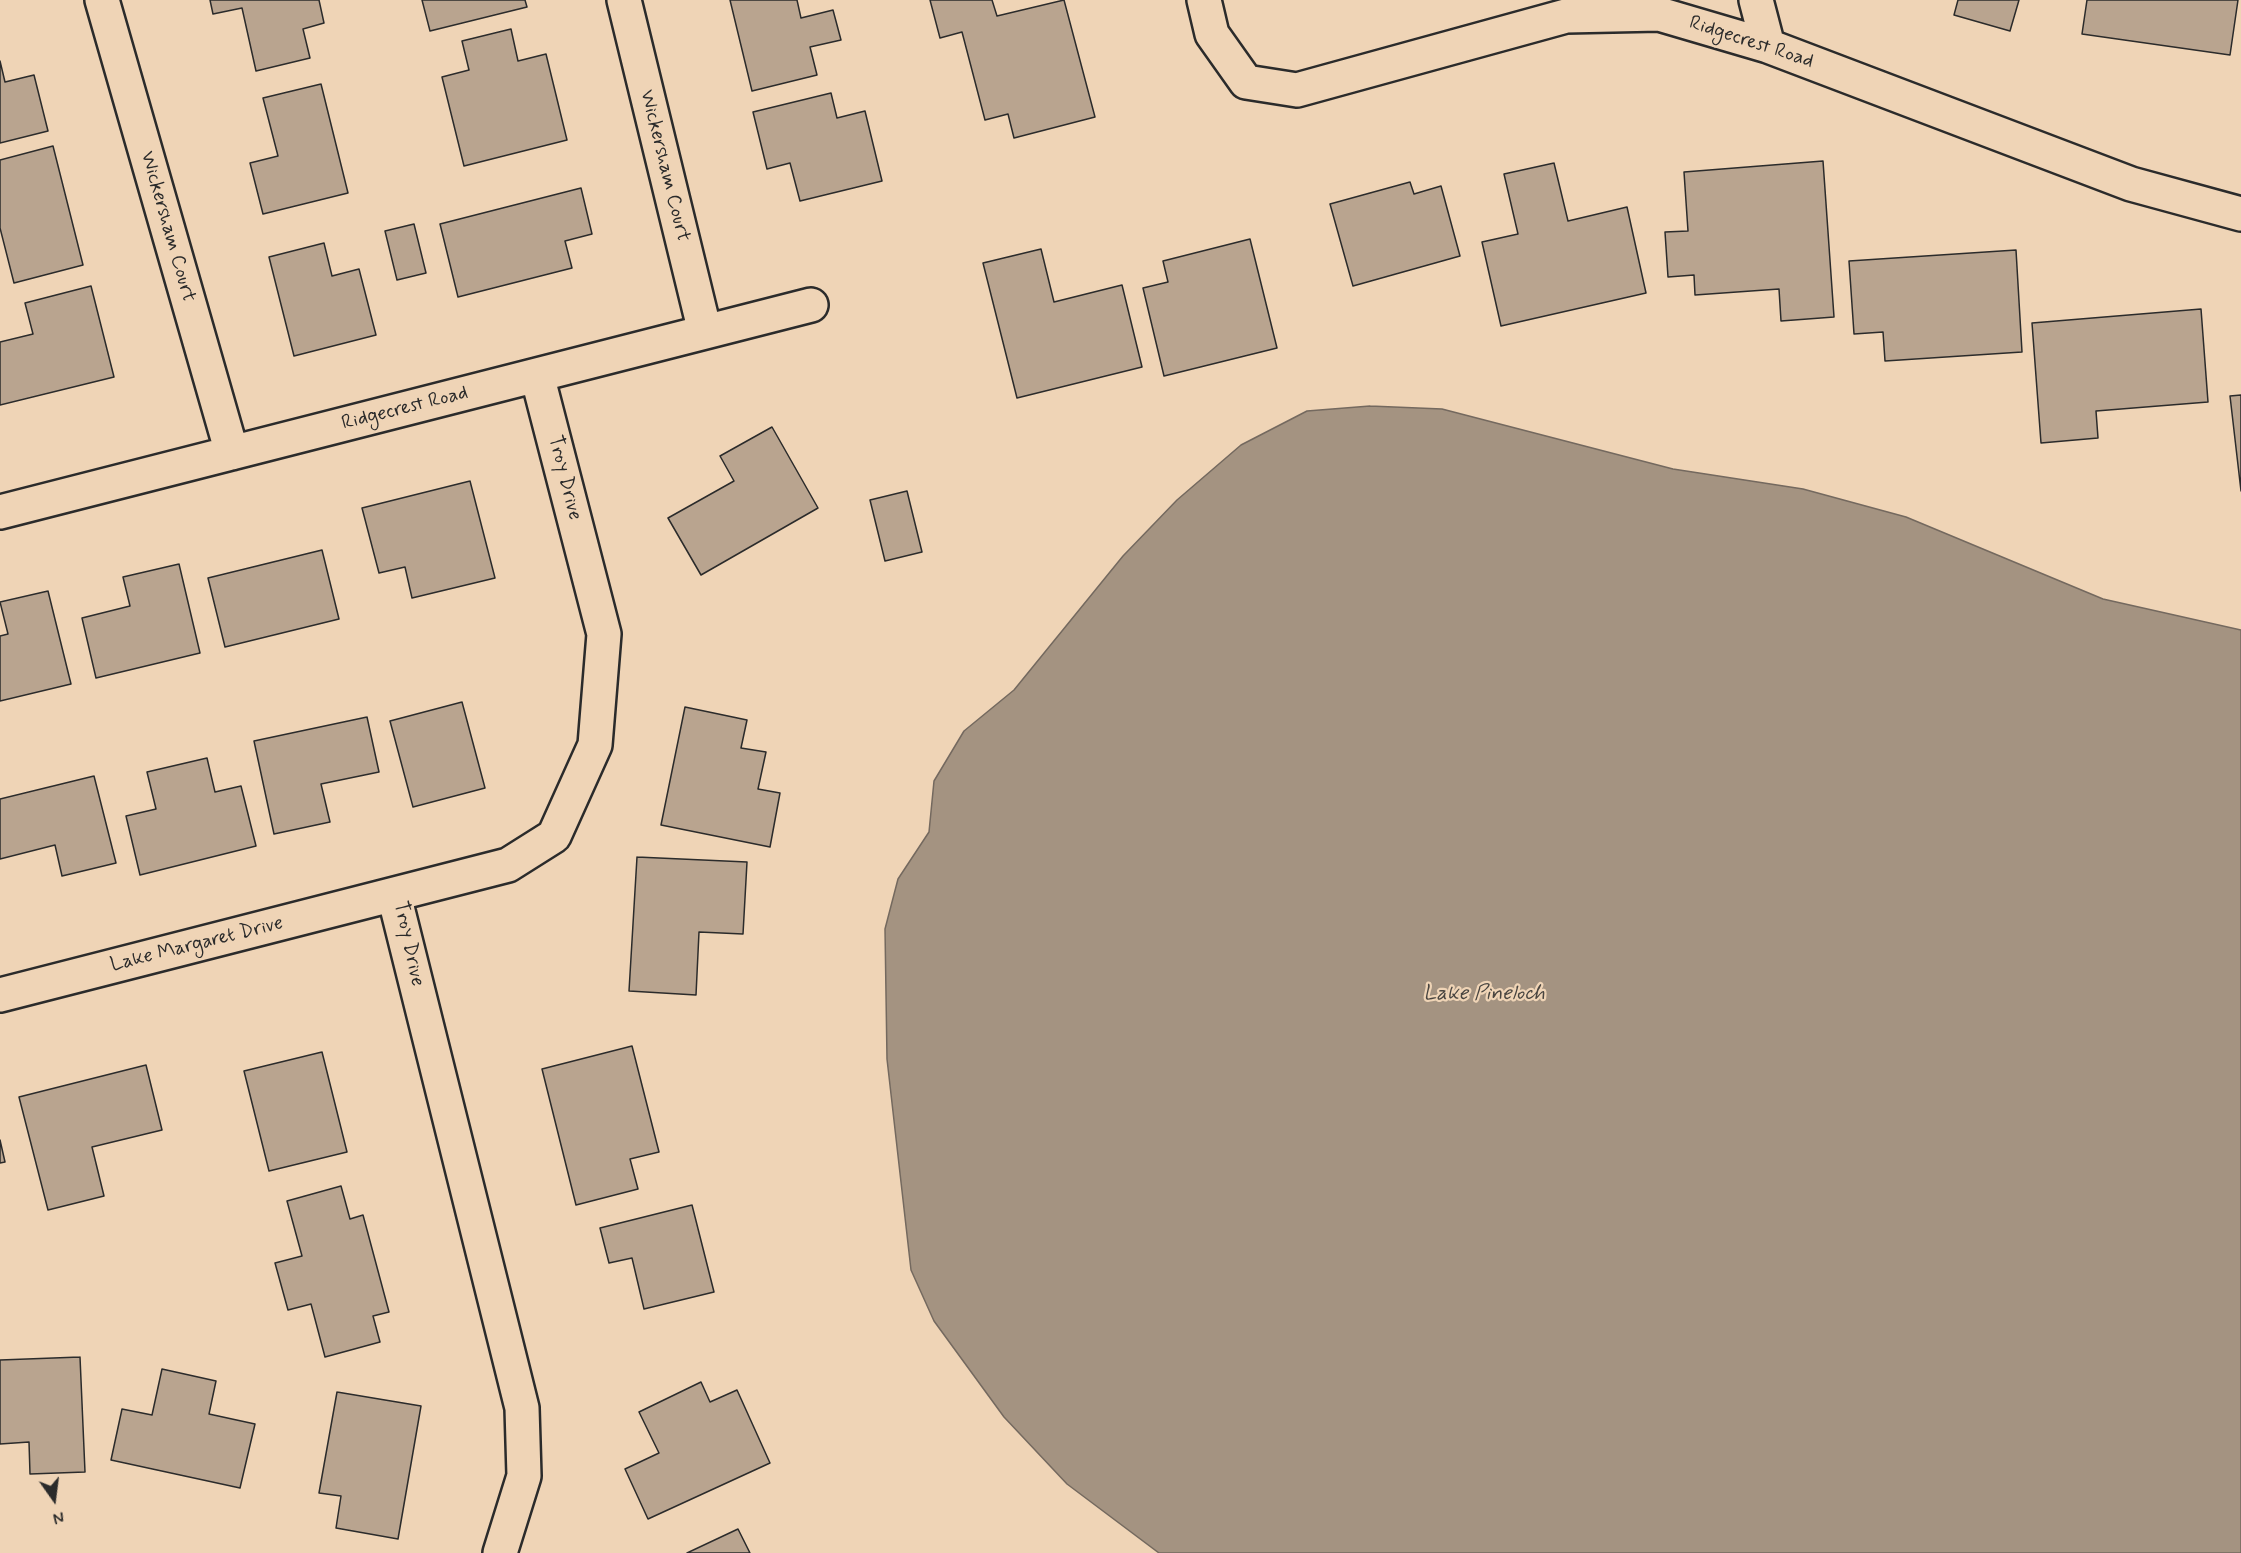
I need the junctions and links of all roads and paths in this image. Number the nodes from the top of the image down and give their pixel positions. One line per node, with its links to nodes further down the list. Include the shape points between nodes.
1 (102, 0): 10 (street, Wickersham Court)
2 (624, 0): 8 (street, Wickersham Court)
3 (1204, 0): 5 (street, Ridgecrest Road, via 1212,34 1246,82 1297,90 1566,16 1659,14)
4 (1756, 0): 5 (street)
5 (1768, 46): 6 (street, Ridgecrest Road, via 2131,184)
6 (2241, 214)
7 (811, 305): 8 (street, Ridgecrest Road)
8 (705, 333): 9 (street, Ridgecrest Road)
9 (537, 375): 10 (street, Ridgecrest Road); 12 (street, Troy Drive, via 604,634 595,745 554,836 508,865)
10 (232, 453): 11 (street, Ridgecrest Road)
11 (0, 512)
12 (394, 895): 13 (street, Lake Margaret Drive); 14 (street, Troy Drive, via 522,1408 524,1476)
13 (0, 995)
14 (500, 1553)

